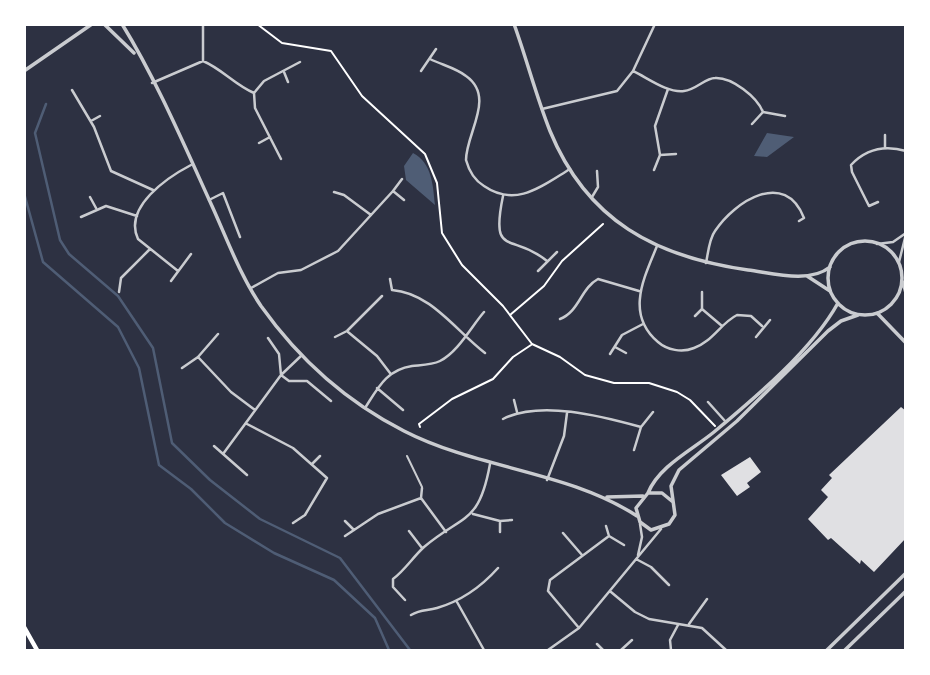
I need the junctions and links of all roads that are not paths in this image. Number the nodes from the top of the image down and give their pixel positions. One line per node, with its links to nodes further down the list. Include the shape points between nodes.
1 (92, 24): 13 (street)
2 (104, 24): 8 (street)
3 (122, 24): 8 (street)
4 (203, 24): 10 (street)
5 (514, 24): 21 (street)
6 (655, 24): 15 (street)
7 (436, 48): 9 (street)
8 (138, 57): 17 (street)
9 (430, 59): 14 (street); 43 (street, via 464,74 475,86 480,107 466,152 468,169 481,184)
10 (203, 61): 17 (street); 20 (street)
11 (300, 62): 12 (street)
12 (283, 70): 16 (street); 20 (street)
13 (24, 71)
14 (421, 71)
15 (633, 71): 18 (street); 21 (street, via 623,86 608,95)
16 (288, 82)
17 (152, 83): 35 (street)
18 (668, 89): 22 (street, via 684,91 718,78 752,96); 33 (street, via 655,126)
19 (72, 90): 25 (street)
20 (254, 93): 28 (street)
21 (542, 109): 36 (street)
22 (763, 112): 24 (street); 26 (street)
23 (100, 116): 25 (street)
24 (785, 116)
25 (91, 121): 40 (street, via 111,171)
26 (752, 124)
27 (885, 135): 30 (street)
28 (270, 137): 29 (street); 34 (street)
29 (259, 144)
30 (885, 147): 31 (street); 48 (street, via 852,165 869,206)
31 (905, 151)
32 (676, 154): 33 (street)
33 (660, 155): 37 (street)
34 (281, 159)
35 (191, 165): 40 (street); 46 (street)
36 (570, 169): 43 (street, via 532,192); 45 (street)
37 (654, 170)
38 (597, 171): 45 (street, via 598,187)
39 (402, 179): 41 (street)
40 (153, 190): 51 (street)
41 (393, 191): 47 (street); 50 (street)
42 (334, 192): 50 (street)
43 (503, 196): 61 (street, via 498,226 502,237)
44 (90, 197): 49 (street)
45 (592, 197): 57 (street, via 617,222)
46 (209, 200): 55 (street, via 223,193); 71 (street)
47 (404, 200)
48 (878, 202)
49 (96, 208): 51 (street, via 118,208); 52 (street)
50 (370, 215): 71 (street, via 327,258 301,270 278,273)
51 (136, 216): 58 (street, via 135,233)
52 (81, 217)
53 (799, 221): 63 (street, via 804,218 801,209 782,194 752,197 715,231)
54 (905, 234): 56 (street); 62 (street)
55 (240, 237)
56 (877, 244): 62 (street); 64 (street, via 866,241 846,247)
57 (657, 247): 63 (street); 72 (street)
58 (150, 250): 65 (street); 73 (street, via 121,278)
59 (556, 252): 61 (street)
60 (191, 254): 65 (street)
61 (547, 261): 66 (street)
62 (899, 262): 68 (street)
63 (706, 263): 67 (street)
64 (830, 267): 67 (street); 75 (street)
65 (178, 271): 70 (street)
66 (538, 271)
67 (807, 276): 75 (street)
68 (902, 277): 76 (street); 81 (street, via 898,296)
69 (390, 279): 91 (street, via 392,290 422,299)
70 (171, 281)
71 (251, 288): 99 (street)
72 (639, 291): 84 (street, via 598,279 571,313); 86 (street)
73 (119, 292)
74 (702, 292): 79 (street)
75 (831, 293): 78 (street)
76 (905, 293)
77 (382, 296): 89 (street)
78 (838, 303): 82 (street); 116 (street, via 825,326)
79 (702, 309): 83 (street); 87 (street)
80 (484, 312): 91 (street)
81 (877, 313): 82 (street); 95 (street)
82 (858, 314): 132 (street, via 828,331 729,429 679,470 671,486)
83 (695, 316)
84 (560, 319)
85 (770, 320): 88 (street)
86 (643, 324): 87 (street, via 661,344 678,350 702,344); 96 (street, via 622,335)
87 (722, 326): 88 (street, via 743,314)
88 (762, 326): 93 (street)
89 (347, 331): 92 (street); 103 (street)
90 (218, 334): 101 (street)
91 (463, 336): 98 (street); 103 (street, via 454,351 439,362)
92 (335, 337)
93 (756, 337)
94 (268, 338): 104 (street, via 278,354)
95 (905, 343)
96 (615, 347): 97 (street); 100 (street)
97 (626, 353)
98 (485, 354)
99 (302, 355): 104 (street); 109 (street)
100 (610, 355)
101 (198, 357): 102 (street); 110 (street)
102 (183, 368)
103 (390, 373): 105 (street)
104 (281, 375): 107 (street, via 289,381 307,381); 110 (street)
105 (377, 388): 109 (street); 111 (street)
106 (514, 400): 112 (street)
107 (331, 401)
108 (708, 402): 116 (street)
109 (365, 408): 125 (street, via 425,441)
110 (255, 410): 117 (street)
111 (403, 410)
112 (517, 412): 113 (street); 115 (street)
113 (567, 412): 118 (street); 127 (street, via 564,436)
114 (653, 412): 118 (street)
115 (503, 419)
116 (725, 421): 129 (street, via 654,479)
117 (247, 424): 121 (street); 124 (street, via 293,447)
118 (640, 427): 120 (street)
119 (214, 446): 121 (street)
120 (634, 450)
121 (223, 454): 126 (street)
122 (320, 456): 124 (street)
123 (407, 456): 128 (lane)
124 (312, 464): 139 (street, via 327,478 305,515)
125 (490, 464): 127 (street); 133 (street)
126 (247, 475)
127 (547, 480): 130 (street)
128 (422, 488): 131 (street)
129 (646, 495): 130 (street); 132 (street, via 662,493); 134 (street, via 636,508)
130 (607, 498): 134 (street)
131 (421, 499): 142 (street, via 398,505); 144 (street)
132 (673, 502): 141 (street, via 673,519)
133 (473, 513): 137 (street); 144 (street)
134 (637, 516): 138 (street)
135 (512, 520): 137 (street)
136 (345, 521): 142 (street)
137 (500, 521): 145 (street)
138 (640, 522): 141 (street, via 651,530); 152 (street)
139 (293, 523)
140 (606, 526): 148 (street)
141 (661, 529): 152 (street)
142 (354, 530): 147 (street)
143 (409, 531): 150 (street)
144 (446, 532): 150 (street)
145 (500, 532)
146 (563, 533): 151 (street)
147 (345, 536)
148 (609, 536): 149 (street); 151 (street)
149 (624, 545)
150 (422, 548): 159 (street, via 393,579 393,587)
151 (582, 555): 165 (street, via 550,580 548,591)
152 (637, 558): 155 (street); 156 (street)
153 (498, 568): 160 (street)
154 (905, 573): 175 (street)
155 (669, 585)
156 (611, 592): 163 (street, via 635,612); 165 (street)
157 (905, 592): 176 (street)
158 (707, 599): 162 (street)
159 (405, 600)
160 (457, 601): 161 (street); 169 (street)
161 (411, 615)
162 (689, 624): 163 (street); 174 (street, via 702,628)
163 (678, 625): 173 (street, via 670,640)
164 (24, 627): 168 (main road)
165 (579, 628): 170 (street)
166 (632, 640): 172 (street)
167 (597, 645): 171 (street)
168 (37, 650)
169 (483, 650)
170 (548, 650)
171 (603, 650)
172 (621, 650)
173 (671, 650)
174 (726, 650)
175 (827, 650)
176 (845, 650)

